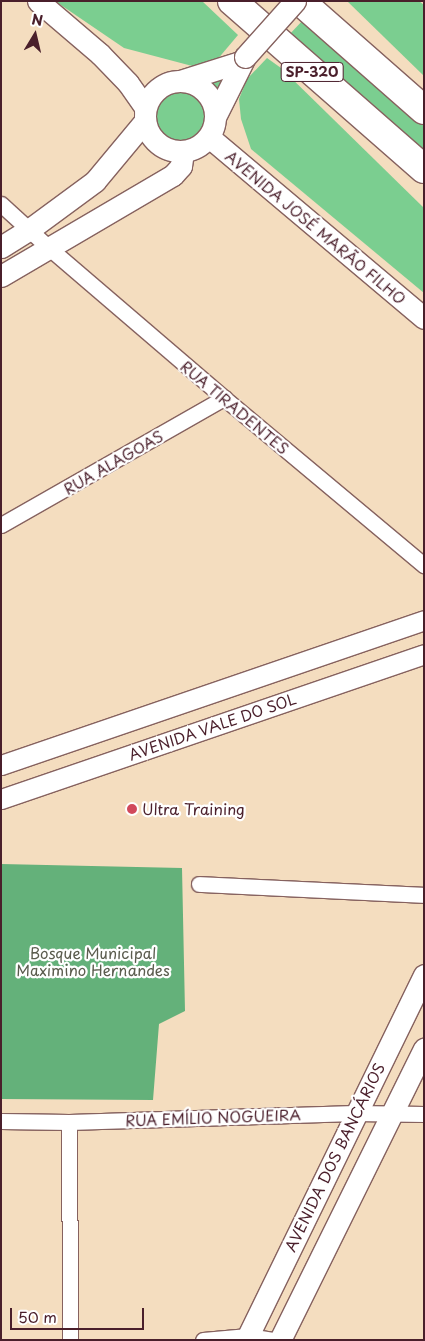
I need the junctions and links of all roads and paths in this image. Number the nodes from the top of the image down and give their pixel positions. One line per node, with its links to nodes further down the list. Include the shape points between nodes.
1 (38, 1): 9 (main road, via 100,54 128,83 145,107)
2 (232, 1): 11 (highway, SP-320)
3 (295, 1): 5 (main road, bridge)
4 (300, 1): 7 (highway, SP-320)
5 (242, 60): 6 (main road); 8 (main road)
6 (180, 81): 8 (main road, via 191,82 209,95); 9 (main road, via 161,86 154,92)
7 (424, 110)
8 (216, 115): 10 (main road)
9 (145, 116): 12 (main road, via 149,133 158,143 170,150); 16 (main road, via 95,181)
10 (209, 136): 12 (main road, via 202,144); 20 (main road, AVENIDA JOSÉ MARÃO FILHO)
11 (392, 142): 13 (highway, SP-320); 14 (highway)
12 (183, 151): 18 (main road, via 181,166 173,175)
13 (424, 169)
14 (424, 189)
15 (1, 204): 16 (street)
16 (30, 229): 17 (main road); 18 (street, RUA TIRADENTES)
17 (1, 247)
18 (48, 247): 19 (main road); 21 (street, RUA TIRADENTES)
19 (1, 276)
20 (424, 318)
21 (224, 398): 22 (street, RUA ALAGOAS); 23 (street, RUA TIRADENTES)
22 (1, 526)
23 (424, 565)
24 (424, 620): 26 (street)
25 (424, 654): 27 (street, AVENIDA VALE DO SOL)
26 (302, 662): 27 (street); 28 (street)
27 (312, 692): 29 (street, AVENIDA VALE DO SOL)
28 (190, 700): 29 (street); 30 (street)
29 (200, 730): 31 (street, AVENIDA VALE DO SOL)
30 (1, 765)
31 (1, 799)
32 (199, 884): 33 (street)
33 (424, 895)
34 (424, 975): 36 (main road, AVENIDA DOS BANCÁRIOS)
35 (424, 1049): 37 (main road)
36 (355, 1112): 37 (street, RUA EMÍLIO NOGUEIRA); 40 (street, RUA EMÍLIO NOGUEIRA); 41 (main road, AVENIDA DOS BANCÁRIOS)
37 (390, 1114): 38 (street, RUA EMÍLIO NOGUEIRA); 45 (main road)
38 (424, 1114)
39 (1, 1121): 40 (street, RUA EMÍLIO NOGUEIRA)
40 (69, 1122): 42 (street)
41 (247, 1338): 43 (street); 44 (street)
42 (70, 1340)
43 (202, 1340)
44 (273, 1340)
45 (280, 1340)

